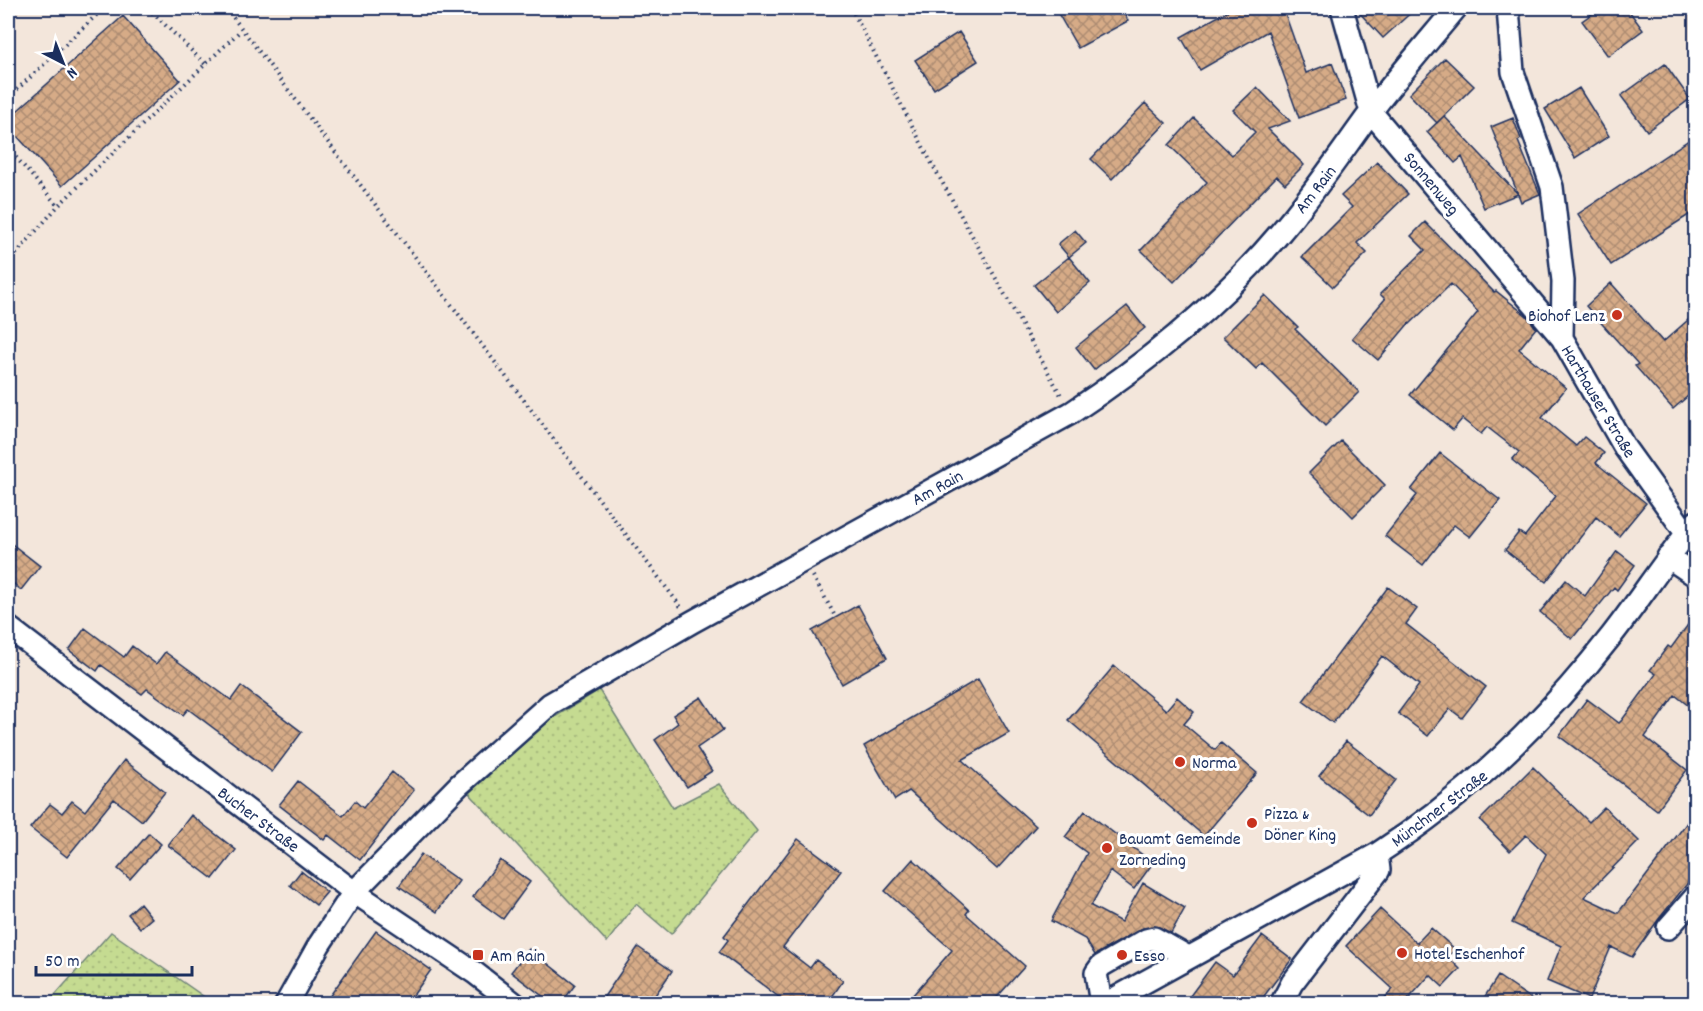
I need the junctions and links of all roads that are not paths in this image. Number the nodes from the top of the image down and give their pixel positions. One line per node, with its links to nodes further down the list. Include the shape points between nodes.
1 (1342, 8): 4 (street, Sonnenweg)
2 (1456, 8): 4 (street, Am Rain)
3 (1508, 8): 5 (street, Harthauser Straße, via 1514,72 1552,187 1563,281)
4 (1371, 112): 5 (street, Sonnenweg); 11 (street, Am Rain, via 1279,235 1226,290 1119,382 550,704 459,785)
5 (1562, 338): 6 (street, Harthauser Straße, via 1625,448)
6 (1691, 527): 7 (street, Münchner Straße)
7 (1668, 557): 8 (street); 10 (street, Münchner Straße, via 1612,634 1527,734 1463,793)
8 (1695, 576)
9 (8, 627): 11 (street, Bucher Straße)
10 (1377, 854): 14 (street, Münchner Straße); 18 (street, via 1379,870)
11 (354, 892): 15 (street, Am Rain); 16 (street, Bucher Straße)
12 (1695, 896): 13 (street)
13 (1668, 928)
14 (1188, 957): 17 (street, Münchner Straße); 17 (street, via 1154,938 1146,940 1101,966 1096,973)
15 (286, 1004)
16 (515, 1004)
17 (1103, 1004)
18 (1281, 1004)

